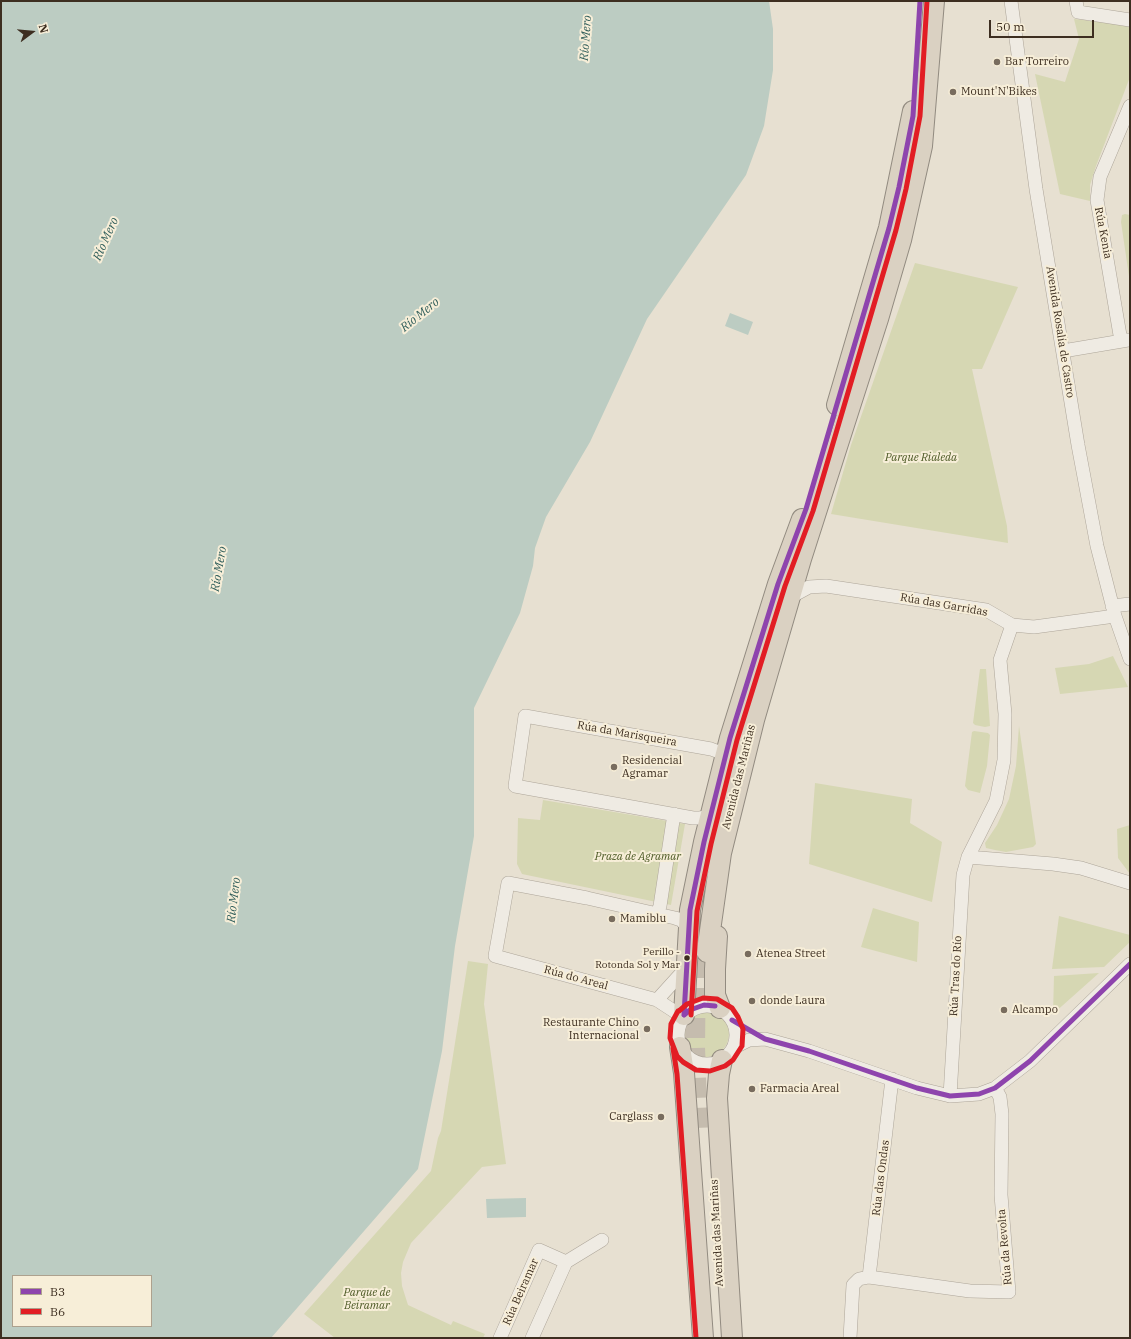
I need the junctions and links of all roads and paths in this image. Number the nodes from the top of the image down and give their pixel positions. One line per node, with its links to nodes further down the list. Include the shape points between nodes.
1 (920, 1): 9 (highway, Avenida das Mariñas, via 913,116 897,194)
2 (934, 1): 10 (highway, Avenida das Mariñas, via 922,146 901,240)
3 (1011, 1): 8 (street, Avenida Rosalía de Castro, via 1036,189)
4 (1076, 1): 5 (street, via 1078,12)
5 (1130, 20)
6 (1130, 106): 7 (street, Rúa Kenia, via 1100,178 1097,200)
7 (1126, 340): 8 (street)
8 (1063, 351): 13 (street, Avenida Rosalía de Castro, via 1095,538)
9 (806, 509): 16 (highway, via 778,584 730,738); 23 (highway, Avenida das Mariñas, via 756,675 711,849)
10 (810, 533): 11 (highway); 23 (highway, Avenida das Mariñas, via 762,691 730,810)
11 (796, 594): 14 (street, Rúa das Garridas, via 809,587 826,586 986,610); 26 (highway, via 730,841 716,951 715,995)
12 (1130, 604): 13 (street, Rúa das Garridas)
13 (1113, 611): 14 (street, Rúa das Garridas, via 1034,627); 15 (street, Avenida Rosalía de Castro)
14 (1012, 625): 19 (street, Rúa Tras do Río, via 1000,660 1005,714 1003,766 996,801)
15 (1130, 659)
16 (726, 759): 17 (street, Rúa da Marisqueira, via 711,749 525,716 515,786); 18 (highway)
17 (674, 814): 18 (street, via 700,818); 21 (street)
18 (711, 816): 22 (highway, via 695,883)
19 (968, 857): 20 (street, via 1074,867); 33 (street, Rúa Tras do Río, via 963,875 960,911)
20 (1130, 883)
21 (657, 914): 22 (street, via 681,920); 25 (street, Rúa do Areal, via 508,882 495,956)
22 (689, 930): 23 (highway)
23 (697, 957): 25 (street); 27 (highway)
24 (1130, 964): 32 (street, via 1030,1061)
25 (657, 1000): 27 (street, Rúa do Areal)
26 (726, 1014): 27 (street, via 710,1005 699,1006); 28 (street, via 747,1030); 30 (street, via 736,1034)
27 (683, 1016): 29 (street, via 677,1031)
28 (765, 1039): 30 (street, via 749,1040); 31 (street)
29 (680, 1048): 30 (street, via 698,1063 710,1064); 39 (highway, via 684,1073)
30 (727, 1054): 42 (highway, via 719,1074 717,1098)
31 (892, 1079): 33 (street); 36 (street, Rúa das Ondas)
32 (995, 1088): 33 (street, via 979,1094); 36 (street, Rúa da Revolta, via 1000,1097 1002,1114 1001,1195 1009,1292 937,1288)
33 (950, 1096)
34 (602, 1240): 35 (street)
35 (566, 1262): 37 (street, Rúa Beiramar, via 539,1250); 38 (street)
36 (869, 1278): 43 (street, via 859,1279 853,1285)
37 (500, 1338)
38 (532, 1338)
39 (703, 1338)
40 (712, 1338): 41 (highway, Avenida das Mariñas, via 704,1129)
41 (724, 1338)
42 (732, 1338)
43 (850, 1338)

